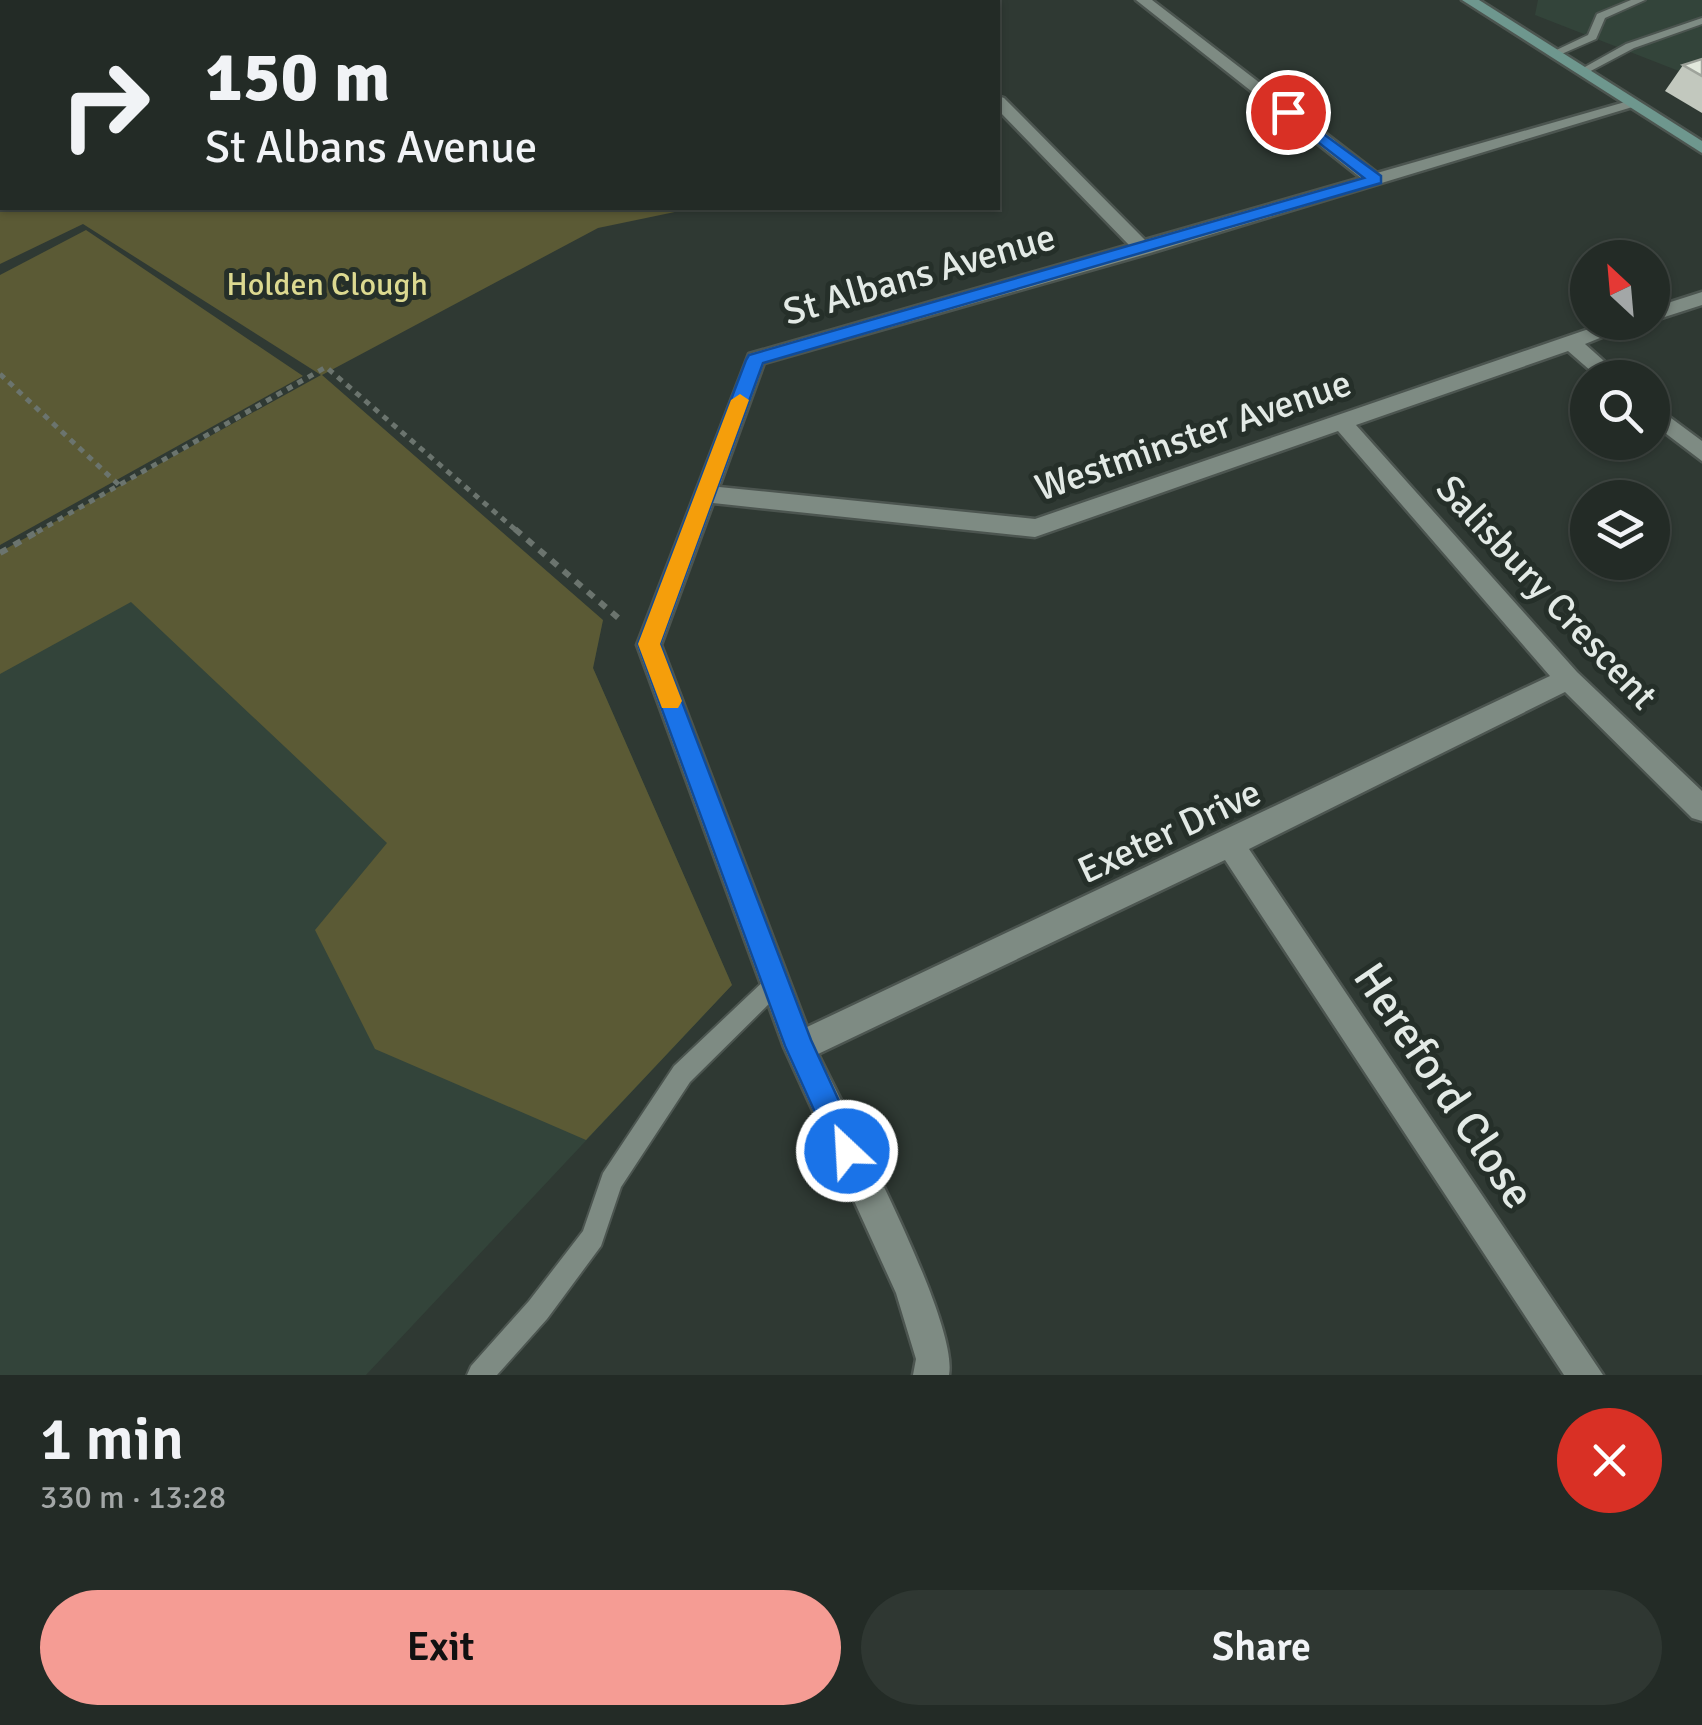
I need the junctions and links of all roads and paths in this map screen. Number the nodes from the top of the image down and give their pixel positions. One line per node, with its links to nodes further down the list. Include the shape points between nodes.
1 (1143, 0): 10 (street)
2 (1640, 0): 5 (lane, via 1601,16 1592,37)
3 (1473, 1): 5 (main road)
4 (1702, 21): 6 (lane)
5 (1553, 54): 6 (main road)
6 (1581, 72): 8 (main road)
7 (1000, 103): 11 (street)
8 (1631, 104): 9 (main road); 10 (street, St Albans Avenue)
9 (1702, 148)
10 (1376, 180): 11 (street, St Albans Avenue)
11 (1144, 249): 22 (street, St Albans Avenue, via 756,360)
12 (1702, 298): 13 (street)
13 (1670, 309)
14 (1580, 340): 15 (street, Westminster Avenue)
15 (1572, 343): 16 (street); 18 (street, Westminster Avenue)
16 (1592, 360)
17 (0, 374): 21 (path)
18 (1342, 422): 22 (street, Westminster Avenue, via 1035,528); 25 (street, Salisbury Crescent)
19 (1670, 426): 20 (street)
20 (1702, 453)
21 (119, 485): 23 (path); 24 (path, via 326,367)
22 (705, 494): 24 (street, St Albans Avenue)
23 (0, 552)
24 (649, 644): 28 (street)
25 (1568, 679): 26 (street, Salisbury Crescent); 27 (street, Exeter Drive)
26 (1702, 808)
27 (1230, 844): 29 (street, Exeter Drive); 32 (street, Hereford Close)
28 (776, 983): 29 (street); 30 (lane, via 682,1074 611,1181 593,1238)
29 (799, 1046): 31 (street, via 912,1290 934,1359)
30 (480, 1375)
31 (931, 1375)
32 (1585, 1375)

